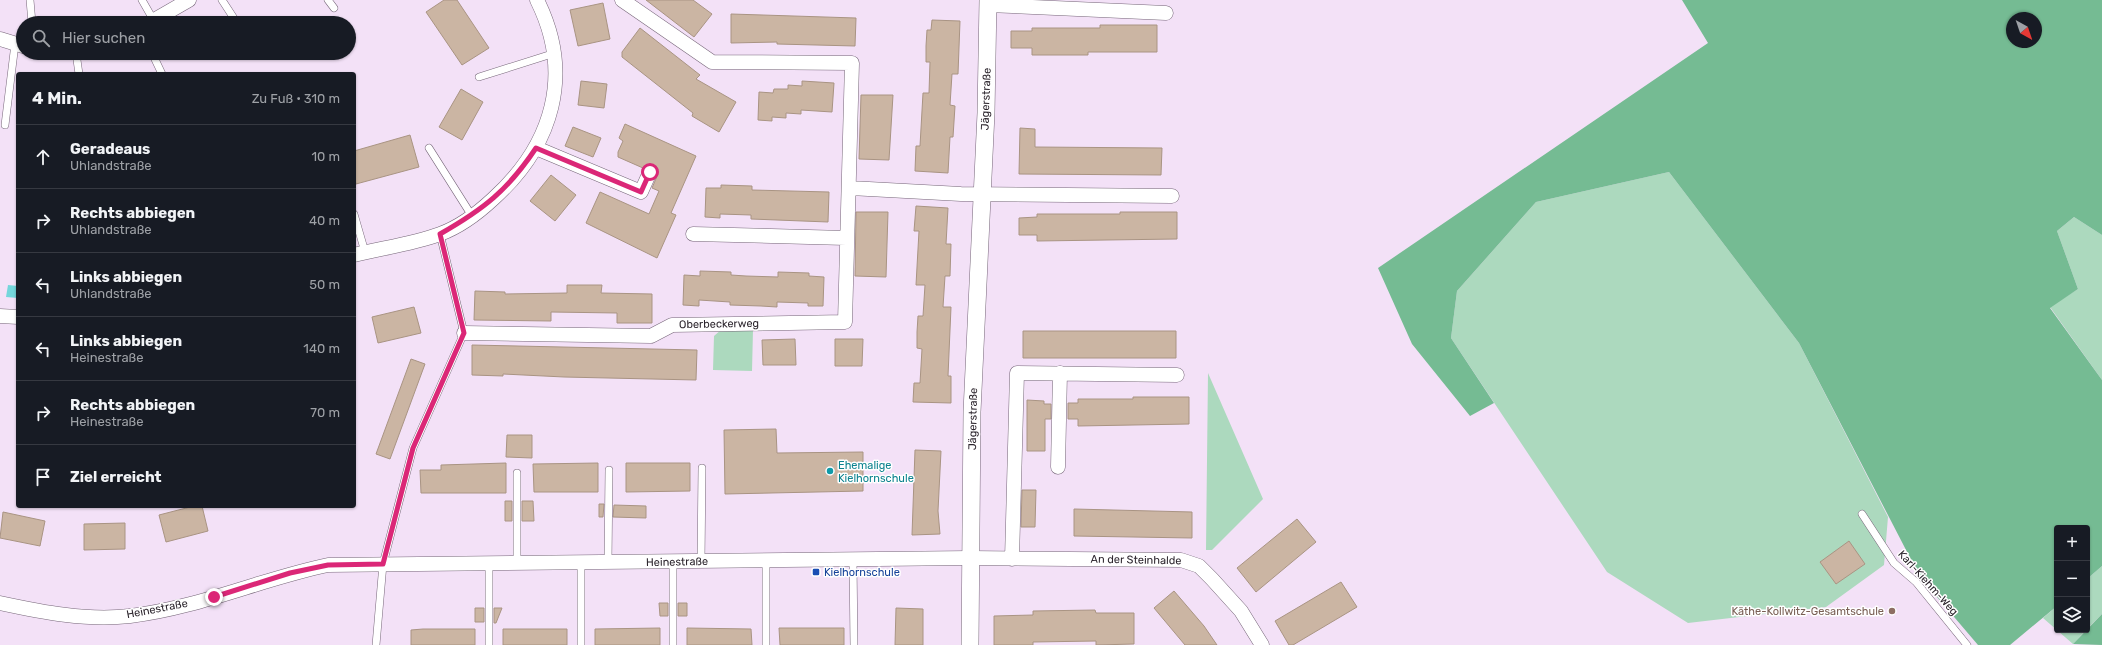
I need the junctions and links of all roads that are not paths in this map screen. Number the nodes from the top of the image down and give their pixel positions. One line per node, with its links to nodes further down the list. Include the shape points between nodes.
1 (30, 0): 11 (lane)
2 (142, 0): 12 (lane)
3 (189, 0): 13 (street)
4 (222, 0): 14 (lane)
5 (328, 0): 9 (lane)
6 (537, 0): 17 (street, via 547,20)
7 (622, 0): 28 (street, Oberbeckerweg, via 712,62 852,62)
8 (988, 2): 10 (street, Jägerstraße); 29 (street, Jägerstraße)
9 (334, 8)
10 (1166, 13)
11 (31, 16)
12 (149, 16)
13 (162, 16)
14 (232, 16)
15 (0, 39): 16 (street)
16 (16, 44)
17 (555, 53): 23 (lane); 26 (street, via 551,110)
18 (16, 60): 24 (lane)
19 (77, 60): 21 (lane)
20 (155, 60): 22 (lane)
21 (79, 72)
22 (161, 72)
23 (479, 77)
24 (5, 125)
25 (429, 148): 31 (lane)
26 (536, 148): 27 (street, via 641,192); 31 (street, via 507,186)
27 (650, 172)
28 (850, 188): 29 (street); 35 (street, Oberbeckerweg)
29 (982, 193): 30 (street); 47 (street, Jägerstraße, via 972,412)
30 (1172, 196)
31 (472, 216): 33 (street)
32 (356, 227): 36 (lane)
33 (440, 234): 36 (street); 39 (lane)
34 (693, 234): 35 (street)
35 (846, 238): 39 (street, Oberbeckerweg, via 845,322 672,325 651,336)
36 (360, 254)
37 (0, 316): 38 (street)
38 (16, 317)
39 (464, 333): 55 (lane, via 413,448)
40 (1060, 373): 41 (street); 42 (street); 48 (street, via 1017,373)
41 (1177, 375)
42 (1058, 467)
43 (702, 468): 51 (lane)
44 (609, 470): 53 (lane)
45 (517, 472): 57 (lane)
46 (1862, 514): 67 (lane, Karl-Kiehm-Weg, via 1894,563 1916,582)
47 (970, 558): 48 (street, An der Steinhalde); 49 (street, Heinestraße); 65 (street, Jägerstraße)
48 (1012, 559): 66 (street, An der Steinhalde, via 1181,560 1199,566 1241,611)
49 (853, 560): 50 (street, Heinestraße); 64 (lane)
50 (766, 561): 51 (street, Heinestraße); 63 (lane)
51 (701, 562): 54 (street, Heinestraße)
52 (581, 563): 53 (street, Heinestraße); 57 (street, Heinestraße); 61 (lane)
53 (608, 563): 54 (street, Heinestraße)
54 (673, 563): 62 (lane)
55 (383, 564): 56 (street, Heinestraße); 58 (street, Heinestraße, via 328,565 290,573 168,609 129,616 55,614); 59 (lane)
56 (489, 564): 57 (street, Heinestraße); 60 (lane)
57 (517, 564)
58 (0, 603)
59 (376, 645)
60 (489, 645)
61 (581, 645)
62 (673, 645)
63 (766, 645)
64 (854, 645)
65 (970, 645)
66 (1262, 645)
67 (1968, 645)

